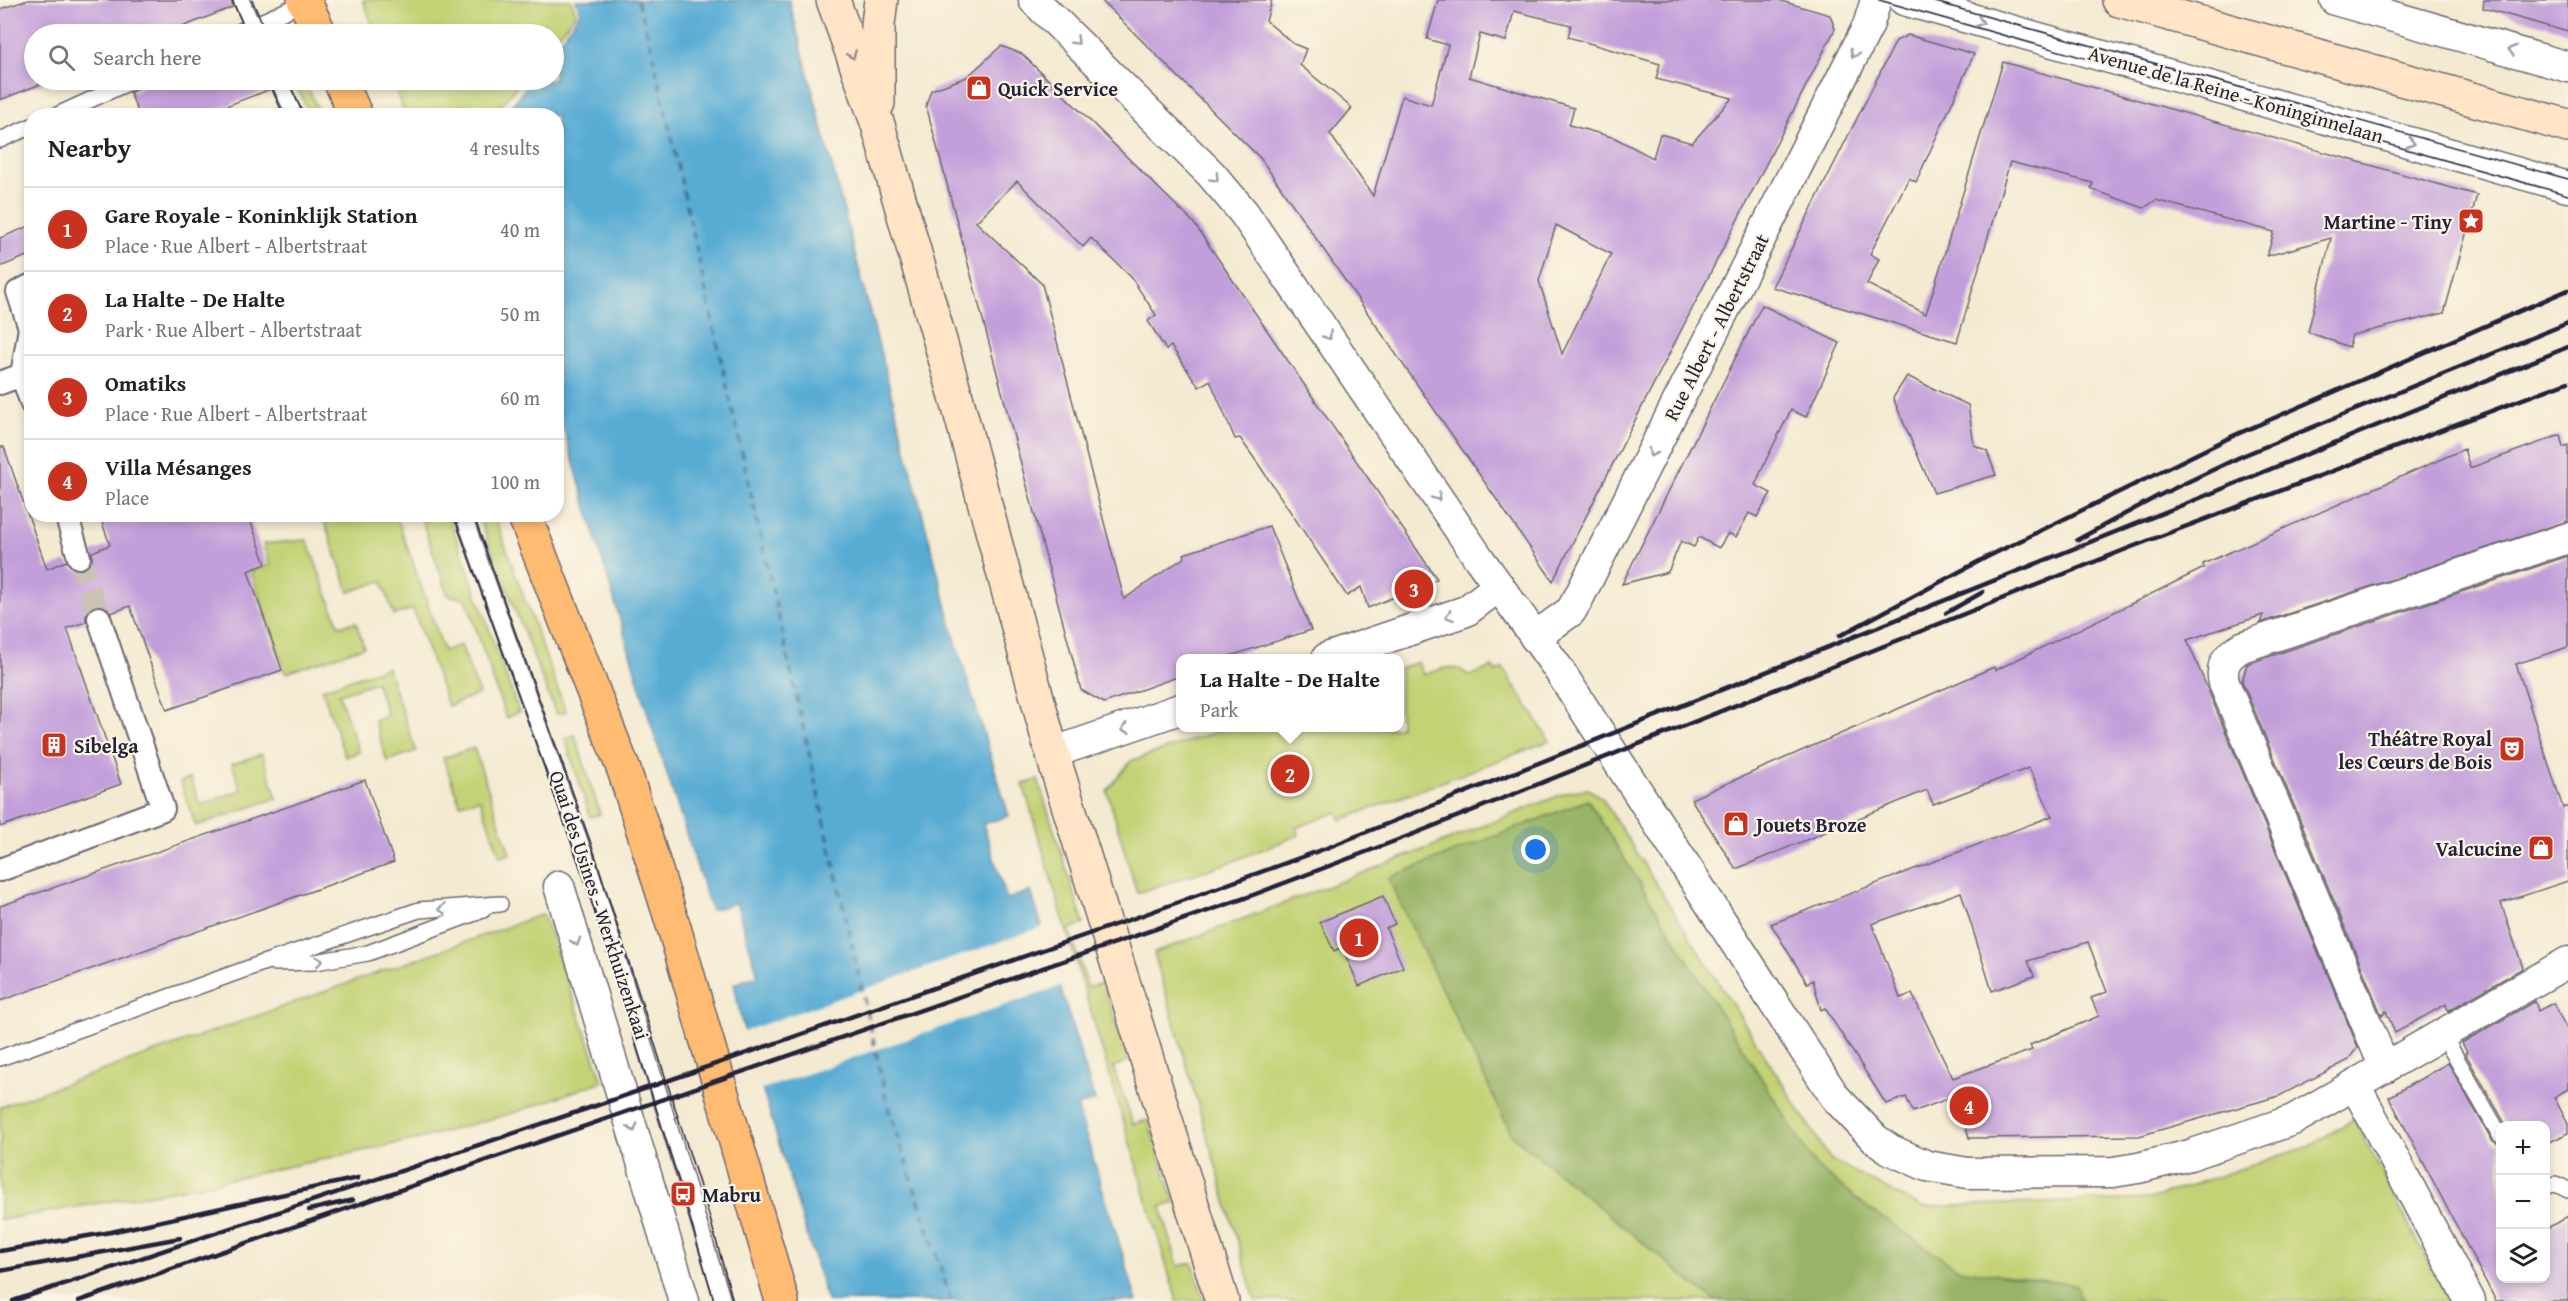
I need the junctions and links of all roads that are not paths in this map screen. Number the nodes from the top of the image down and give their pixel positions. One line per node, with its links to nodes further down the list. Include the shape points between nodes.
1 (241, 0): 10 (lane)
2 (834, 0): 20 (main road, one-way to 20)
3 (1034, 0): 36 (street, one-way to 36, via 1234,200)
4 (1876, 0): 38 (street, Rue Albert - Albertstraat, one-way to 38, via 1868,26 1579,597 1571,611)
5 (1904, 0): 24 (street, Avenue de la Reine - Koninginnelaan, one-way to 24)
6 (2119, 0): 21 (main road)
7 (2335, 0): 13 (street, one-way to 7)
8 (305, 1): 11 (lane); 12 (main road)
9 (877, 8): 20 (main road)
10 (252, 24)
11 (265, 24)
12 (315, 24)
13 (2568, 66)
14 (112, 90): 17 (lane)
15 (283, 90): 18 (lane)
16 (344, 90): 19 (main road)
17 (73, 108)
18 (291, 108)
19 (352, 108)
20 (878, 125): 41 (main road)
21 (2568, 126)
22 (24, 130): 23 (lane)
23 (0, 140)
24 (2568, 187)
25 (24, 289): 26 (street, via 18,292)
26 (24, 310)
27 (24, 363): 28 (street)
28 (22, 375): 29 (street); 30 (street)
29 (24, 381)
30 (0, 383)
31 (68, 522): 35 (street)
32 (466, 522): 54 (lane, Quai des Usines - Werkhuizenkaai, via 592,875)
33 (527, 522): 55 (main road, via 625,773)
34 (2568, 538): 48 (street, via 2242,647 2234,651 2224,666 2224,683)
35 (79, 556)
36 (1499, 586): 38 (street); 39 (street, one-way to 39, via 1466,610)
37 (99, 618): 42 (street, via 164,809)
38 (1535, 637): 49 (street, via 1835,1097 1860,1126 1891,1150 1927,1166 1968,1173 2113,1172 2165,1162 2268,1130)
39 (1339, 654)
40 (1176, 710): 41 (street, one-way to 41)
41 (1052, 753): 56 (main road)
42 (0, 870)
43 (559, 886): 53 (street, Quai des Usines - Werkhuizenkaai, one-way to 53)
44 (2568, 962): 46 (street)
45 (260, 964): 45 (lane, one-way to 45, via 315,962 368,953 500,904 419,910); 47 (lane)
46 (2443, 1035): 48 (street); 50 (lane)
47 (0, 1058)
48 (2385, 1068): 49 (street)
49 (2355, 1085): 57 (street)
50 (2496, 1128)
51 (2550, 1185): 52 (lane)
52 (2568, 1190)
53 (684, 1301)
54 (723, 1301)
55 (782, 1301)
56 (1222, 1301)
57 (2470, 1301)

